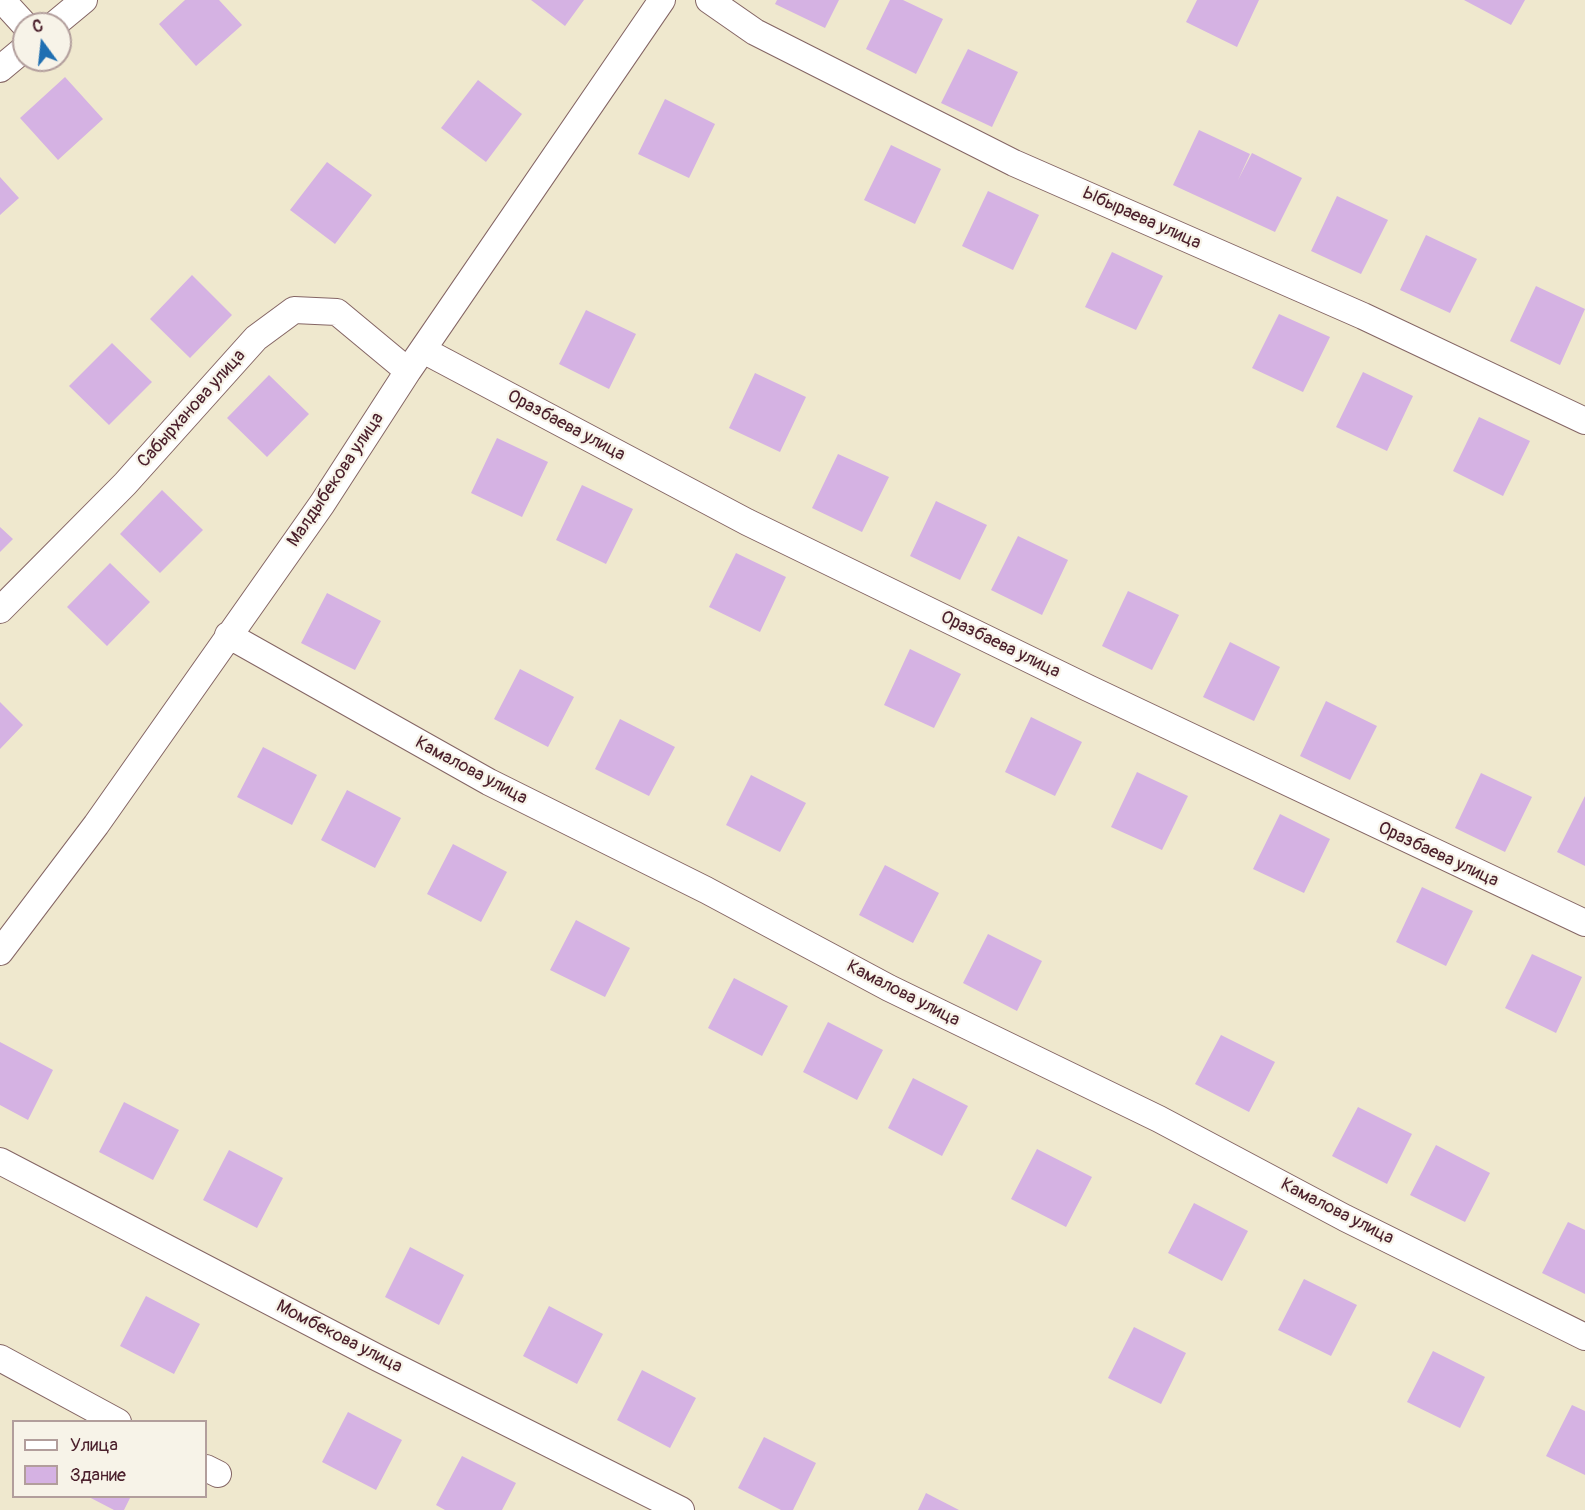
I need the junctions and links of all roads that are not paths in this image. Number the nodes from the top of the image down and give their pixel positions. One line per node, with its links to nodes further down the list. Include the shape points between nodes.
1 (2, 0): 5 (street)
2 (84, 0): 6 (street)
3 (662, 0): 9 (street, Малдыбекова улица)
4 (709, 0): 11 (street, Ыбыраева улица, via 755,32 1014,163 1363,316)
5 (13, 12)
6 (69, 12)
7 (12, 59): 8 (street)
8 (0, 69)
9 (423, 350): 10 (street, Малдыбекова улица); 14 (street, Оразбаева улица, via 747,522 1109,699)
10 (408, 371): 12 (street, Сабырханова улица, via 337,312 294,310 256,338 125,484); 13 (street, Малдыбекова улица, via 321,504)
11 (1585, 421)
12 (0, 610)
13 (228, 635): 15 (street, Малдыбекова улица, via 96,825); 17 (street, Камалова улица, via 489,782 706,890 889,988 1159,1119 1345,1218)
14 (1585, 923)
15 (0, 952)
16 (0, 1161): 20 (street, Момбекова улица)
17 (1585, 1336)
18 (0, 1358): 19 (street)
19 (114, 1420)
20 (681, 1510)

